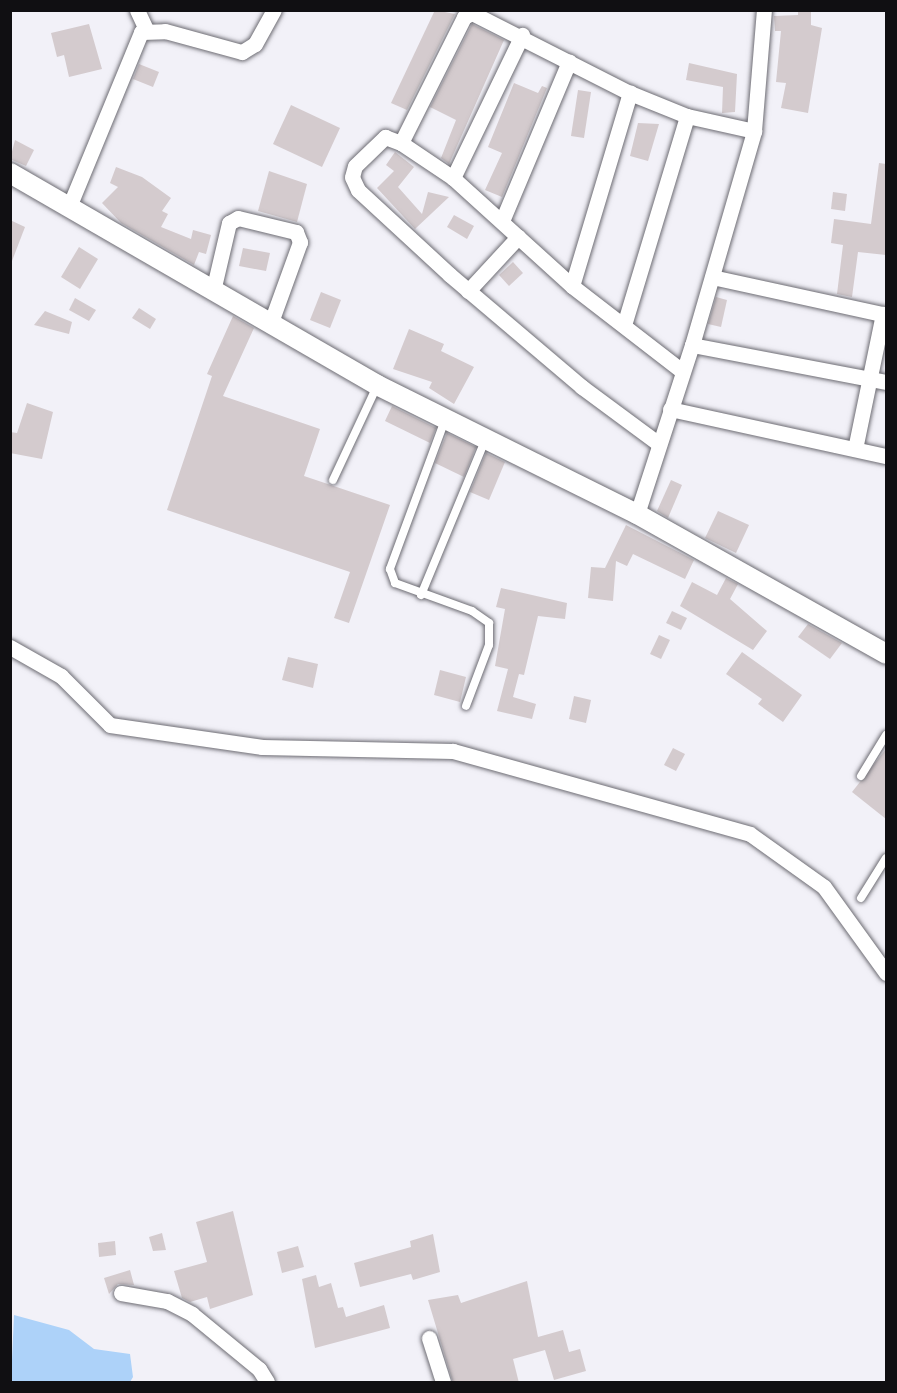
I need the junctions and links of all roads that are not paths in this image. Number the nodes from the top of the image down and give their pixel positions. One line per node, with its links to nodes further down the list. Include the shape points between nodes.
1 (136, 10): 4 (street)
2 (274, 10): 4 (street, via 252,47 242,52)
3 (764, 10): 9 (street)
4 (146, 29): 13 (street, via 137,38)
5 (522, 35): 6 (street); 10 (street, via 476,13 466,15); 12 (street)
6 (569, 62): 7 (street); 14 (street)
7 (630, 93): 8 (street); 17 (street)
8 (687, 116): 9 (street); 22 (street)
9 (754, 131): 16 (street)
10 (401, 142): 12 (street); 19 (street, via 388,136 379,142 355,165 353,183)
11 (10, 173): 13 (street)
12 (453, 178): 14 (street)
13 (69, 207): 18 (street)
14 (502, 221): 15 (street)
15 (518, 237): 17 (street); 19 (street)
16 (711, 277): 20 (street); 23 (street)
17 (572, 286): 22 (street)
18 (213, 291): 21 (street); 21 (street, via 230,223 238,218 296,232 300,242)
19 (468, 291): 30 (street, via 582,387)
20 (885, 315): 25 (street)
21 (271, 322): 26 (street)
22 (624, 325): 24 (street)
23 (693, 345): 24 (street); 25 (street)
24 (682, 371): 27 (street)
25 (879, 381): 31 (street)
26 (377, 385): 28 (street); 33 (lane)
27 (670, 410): 30 (street); 31 (street)
28 (445, 419): 29 (street); 35 (lane, via 390,568 395,583)
29 (486, 438): 34 (street); 35 (lane)
30 (659, 444): 34 (street)
31 (855, 449): 32 (street)
32 (886, 456)
33 (333, 480)
34 (637, 514): 37 (street)
35 (421, 595): 38 (lane, via 472,611 489,623 489,645)
36 (10, 647): 43 (street, via 61,676 110,725 262,747 453,751 750,834 824,887)
37 (886, 654)
38 (466, 706)
39 (886, 735): 40 (lane)
40 (861, 776)
41 (886, 858): 42 (lane)
42 (861, 898)
43 (886, 974)
44 (121, 1293): 46 (street, via 167,1301 192,1314 259,1369)
45 (429, 1338): 47 (street)
46 (267, 1383)
47 (443, 1383)

